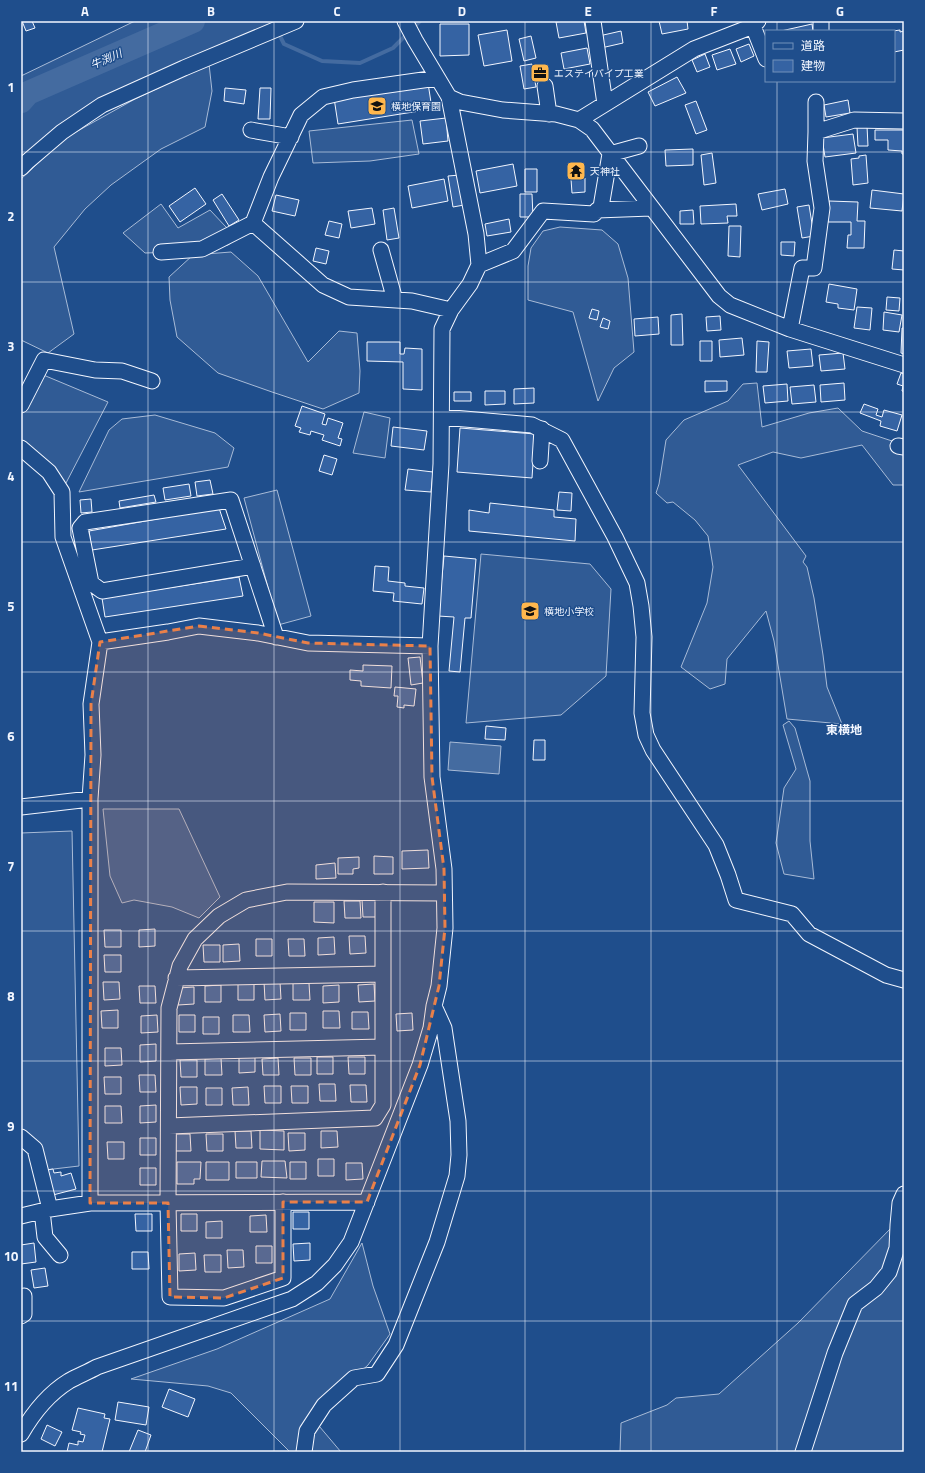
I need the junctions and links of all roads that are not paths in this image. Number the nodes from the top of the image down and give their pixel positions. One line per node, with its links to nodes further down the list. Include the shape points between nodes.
1 (296, 21): 19 (street, via 102,105 62,132)
2 (405, 21): 6 (street)
3 (593, 21): 10 (street)
4 (755, 24): 5 (street); 10 (street, via 694,49)
5 (765, 56)
6 (437, 78): 8 (street); 16 (street, via 322,97 301,115)
7 (545, 86): 11 (street)
8 (449, 97): 11 (street, via 460,102 503,110); 25 (street, via 476,234)
9 (816, 102): 15 (street)
10 (605, 104): 12 (street)
11 (549, 114): 12 (street)
12 (579, 120): 18 (street, via 592,129)
13 (904, 121): 15 (street, via 854,120)
14 (251, 130): 16 (street)
15 (816, 132): 28 (street, via 815,161 822,208 814,268 802,268)
16 (291, 137): 22 (street)
17 (640, 146): 18 (street)
18 (610, 154): 20 (street); 21 (street, via 600,207)
19 (21, 168)
20 (651, 208): 21 (street); 28 (street, via 719,296 730,305)
21 (597, 210): 25 (street, via 594,214 543,211 513,251)
22 (253, 223): 24 (street, via 202,249); 26 (street, via 323,285 349,297)
23 (381, 250): 26 (street)
24 (162, 252)
25 (479, 265): 27 (street, via 470,284)
26 (395, 300): 27 (street, via 412,301)
27 (451, 310): 32 (street, via 442,329)
28 (790, 329): 29 (street)
29 (904, 365)
30 (152, 381): 31 (street, via 122,370 95,370 44,360)
31 (21, 405)
32 (442, 417): 33 (street, via 532,425); 39 (street)
33 (542, 429): 35 (street); 46 (street, via 562,440 637,583 642,606 644,637 642,713 646,735 653,750 716,845 736,900 792,914 809,934 886,975)
34 (21, 448): 38 (street, via 49,472 62,492 63,537)
35 (540, 461)
36 (253, 566): 36 (street, via 231,500 85,522 80,528 91,583 102,591); 37 (street)
37 (276, 637): 38 (street, via 199,626); 39 (street, via 308,643)
38 (100, 642): 40 (street, via 91,704 93,755)
39 (430, 646): 43 (street, via 432,777 441,841)
40 (90, 799): 41 (street); 55 (street)
41 (21, 807)
42 (383, 892): 43 (street); 44 (street); 45 (street, via 287,892 246,900 219,916 195,939)
43 (444, 893): 47 (street, via 440,986)
44 (383, 974): 45 (street); 48 (street)
45 (176, 978): 49 (street, via 169,1008)
46 (904, 980)
47 (434, 1006): 54 (street, via 431,1028 420,1065); 63 (street, via 444,1028 458,1121 458,1176 437,1242 396,1344 376,1374 354,1378 324,1405 307,1431)
48 (383, 1047): 49 (street); 50 (street, via 383,1105 375,1118)
49 (169, 1052): 50 (street)
50 (169, 1126): 56 (street)
51 (21, 1136): 57 (street, via 35,1149)
52 (904, 1194): 64 (street, via 900,1203 897,1248 889,1272 876,1288 854,1304)
53 (283, 1202): 54 (street); 56 (street); 56 (street, via 283,1278 224,1298 170,1297)
54 (367, 1202): 62 (street, via 351,1242 335,1265 317,1283 292,1299 97,1367 69,1381 48,1397)
55 (90, 1203): 56 (street); 57 (street)
56 (168, 1203)
57 (46, 1210): 58 (street); 59 (street, via 45,1237)
58 (21, 1216)
59 (60, 1255)
60 (24, 1296): 61 (street, via 24,1314)
61 (21, 1316)
62 (21, 1434)
63 (304, 1452)
64 (803, 1452)

